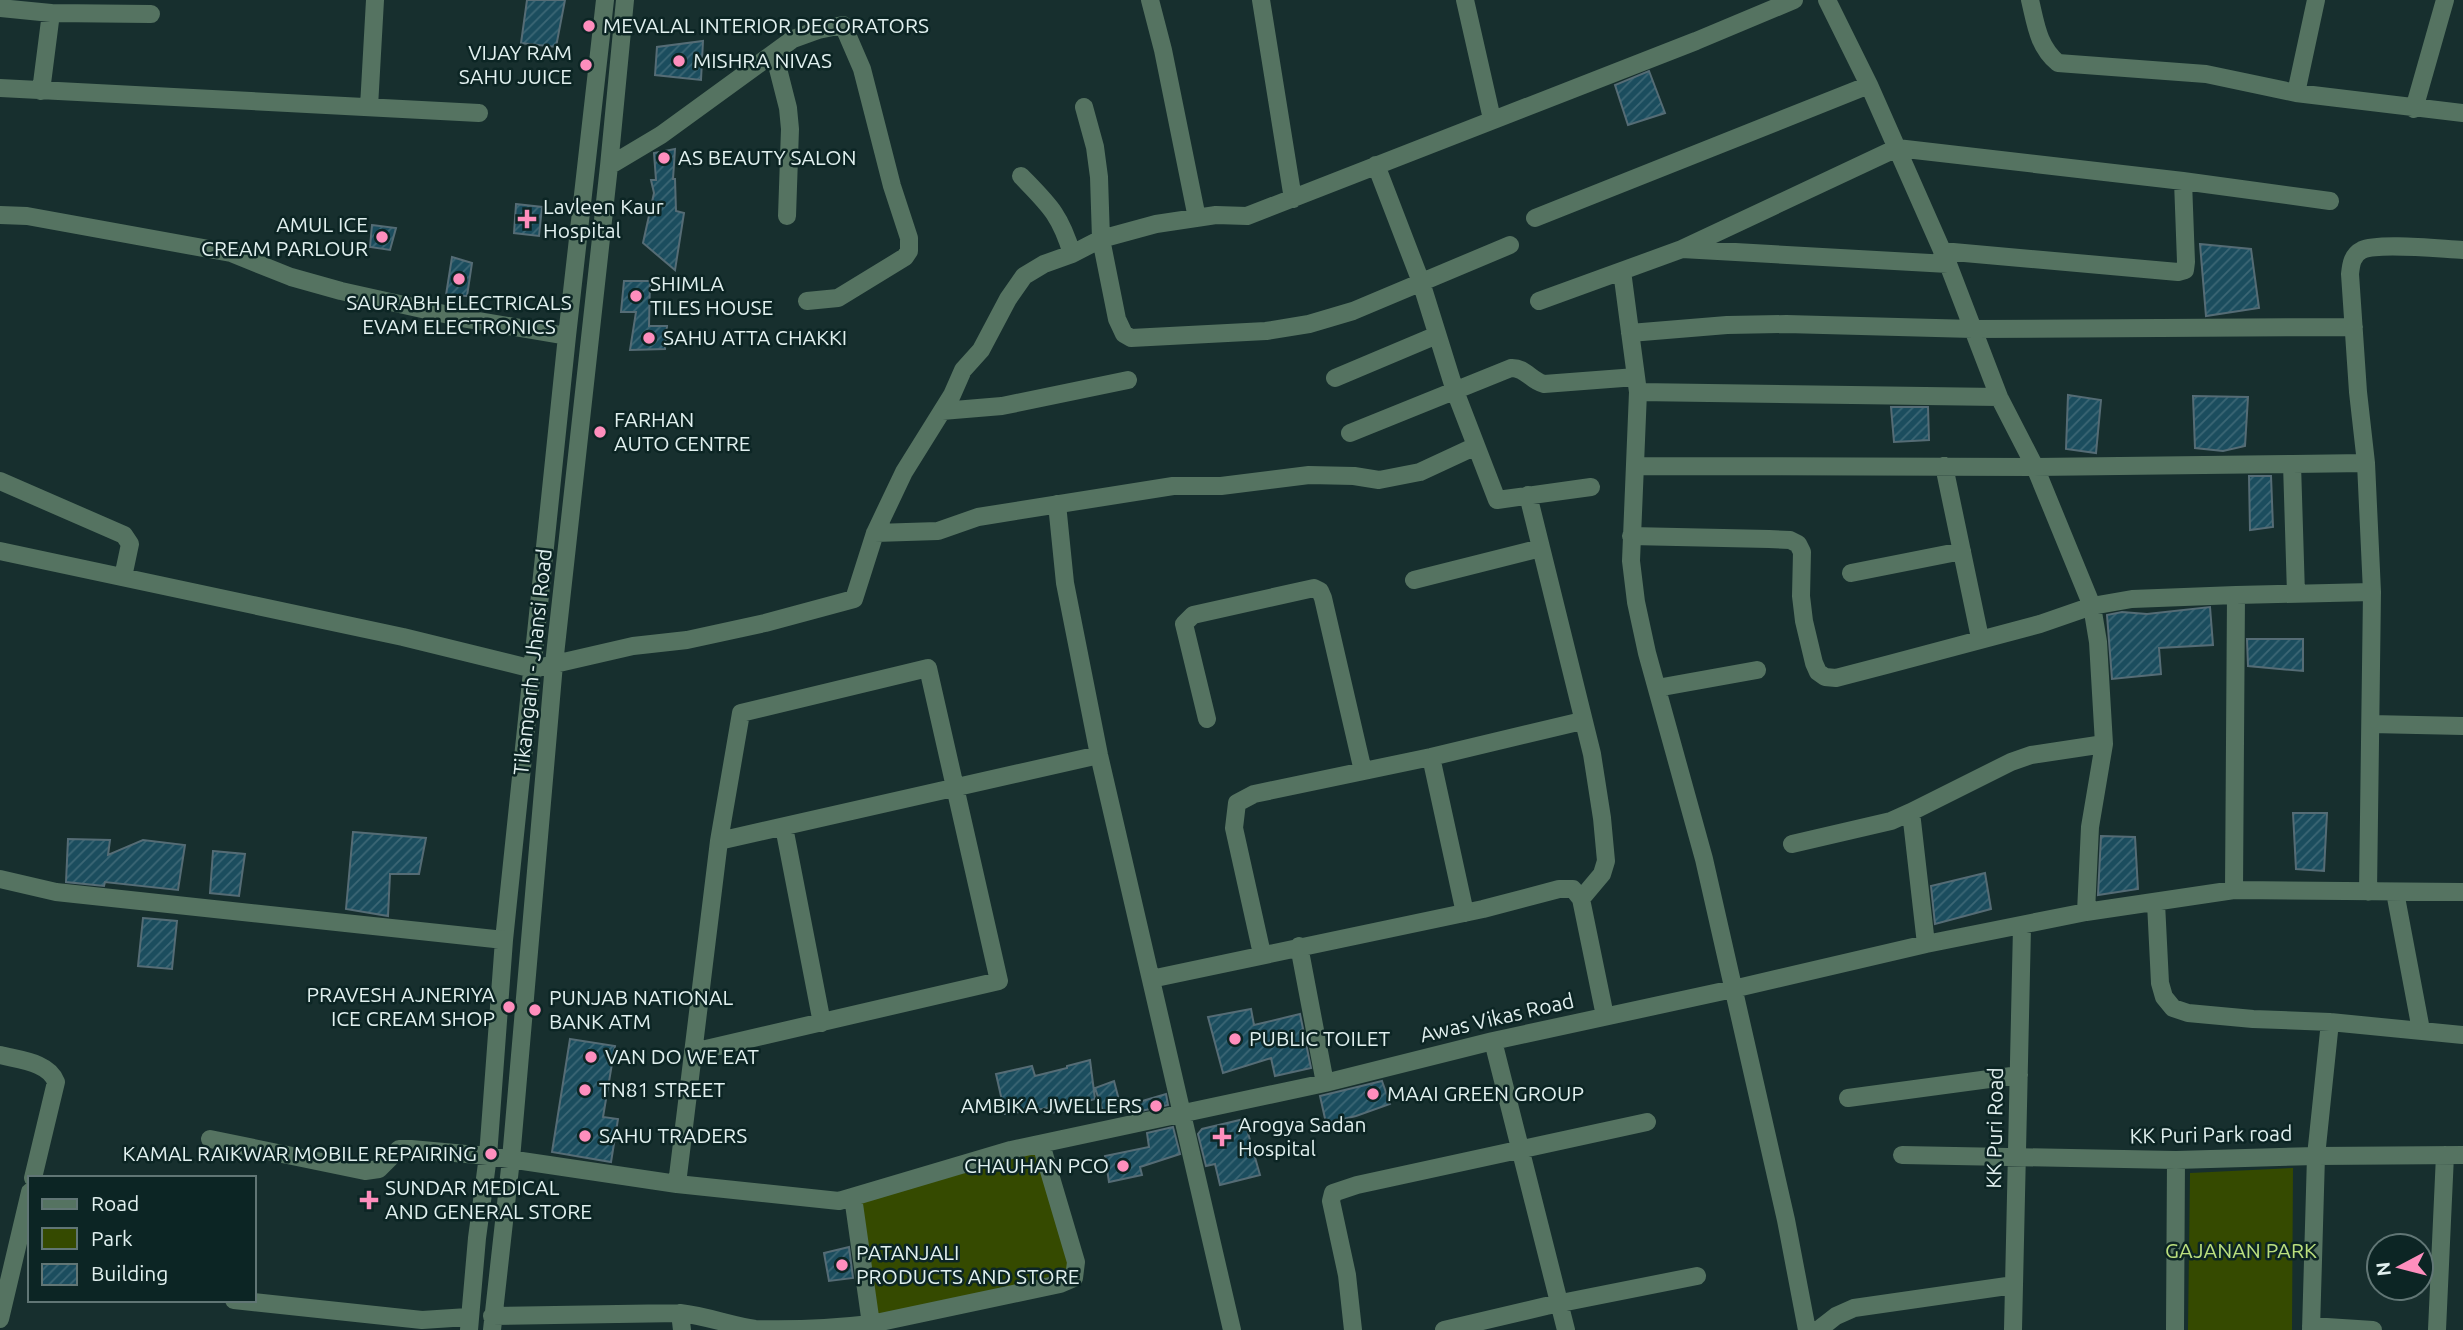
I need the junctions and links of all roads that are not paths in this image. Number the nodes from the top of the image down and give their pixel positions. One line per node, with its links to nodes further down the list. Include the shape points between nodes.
1 (375, 0): 20 (street)
2 (606, 0): 26 (street)
3 (625, 0): 27 (street, Tikamgarh - Jhansi Road)
4 (1150, 0): 37 (street)
5 (1261, 0): 33 (street)
6 (1465, 0): 25 (street)
7 (1794, 0): 25 (street)
8 (1827, 0): 16 (street)
9 (2030, 0): 19 (street, via 2038,38 2058,64 2206,74)
10 (2316, 0): 19 (street)
11 (2445, 0): 22 (street)
12 (0, 8): 13 (street)
13 (51, 13): 14 (street); 18 (street)
14 (151, 14)
15 (774, 53): 30 (street, via 661,135); 36 (street, via 790,130); 47 (street, via 793,39 843,25 862,69 909,238 909,251 893,265 838,298)
16 (1870, 85): 28 (street); 38 (street)
17 (0, 88): 18 (street)
18 (41, 91): 20 (street)
19 (2296, 93): 22 (street)
20 (369, 107): 23 (street)
21 (1084, 107): 39 (street, via 1098,167)
22 (2414, 108): 24 (street)
23 (479, 113)
24 (2463, 113)
25 (1492, 119): 29 (street)
26 (592, 122): 27 (street); 53 (street)
27 (613, 125): 30 (street, Tikamgarh - Jhansi Road)
28 (1897, 148): 32 (street); 41 (street); 44 (street)
29 (1376, 165): 33 (street); 46 (street)
30 (609, 166): 84 (street, Tikamgarh - Jhansi Road)
31 (1021, 176): 43 (street, via 1057,215)
32 (2183, 181): 34 (street); 44 (street, via 2185,270)
33 (1293, 199): 37 (street, via 1247,216)
34 (2330, 201)
35 (0, 215): 53 (street, via 230,253 341,291)
36 (787, 216)
37 (1197, 218): 39 (street)
38 (1535, 218)
39 (1101, 239): 43 (street); 46 (street, via 1117,319 1131,338 1266,331 1309,324)
40 (1510, 245): 46 (street)
41 (1682, 249): 44 (street); 45 (street)
42 (2463, 250): 49 (street, via 2376,247 2361,251 2352,260 2350,274)
43 (1072, 254): 59 (street, via 1024,276)
44 (1945, 257): 50 (street)
45 (1622, 271): 48 (street); 51 (street)
46 (1421, 282): 52 (street)
47 (807, 301)
48 (1539, 301)
49 (2354, 327): 50 (street); 62 (street)
50 (1973, 329): 51 (street, via 1774,324); 58 (street)
51 (1630, 333): 56 (street)
52 (1437, 335): 54 (street); 57 (street)
53 (567, 336): 85 (street)
54 (1335, 378)
55 (1128, 380): 59 (street, via 1002,405)
56 (1637, 385): 57 (street, via 1544,384 1516,368); 58 (street); 64 (street)
57 (1455, 391): 60 (street); 61 (street)
58 (1999, 397): 66 (street)
59 (942, 411): 71 (street, via 904,472)
60 (1350, 433)
61 (1476, 446): 69 (street, via 1497,500); 70 (street, via 1420,472 1379,480 1309,475 1221,486 1173,486)
62 (2366, 463): 63 (street); 79 (street)
63 (2292, 464): 66 (street); 80 (street)
64 (1635, 466): 65 (street); 72 (street)
65 (1944, 466): 66 (street); 75 (street)
66 (2035, 467): 82 (street)
67 (0, 481): 77 (street, via 124,535 130,544)
68 (1591, 487): 69 (street)
69 (1528, 495): 73 (street)
70 (1057, 504): 71 (street, via 978,517 938,531); 93 (street, via 1065,583)
71 (875, 533): 84 (street, via 854,599 687,640 633,646)
72 (1631, 536): 83 (street, via 1769,538 1798,544 1804,621 1814,663 1825,677 1836,678); 87 (street, via 1636,602)
73 (1541, 548): 78 (street); 89 (street)
74 (0, 551): 77 (street)
75 (1962, 551): 76 (street); 83 (street)
76 (1851, 573)
77 (123, 577): 85 (street)
78 (1414, 580)
79 (2372, 592): 80 (street); 90 (street)
80 (2296, 594): 81 (street)
81 (2236, 595): 82 (street, via 2132,599); 102 (street)
82 (2092, 606): 83 (street); 92 (street)
83 (1980, 638)
84 (554, 664): 85 (street); 138 (street, Tikamgarh - Jhansi Road)
85 (533, 669): 111 (street)
86 (1757, 670): 87 (street)
87 (1657, 688): 116 (street, via 1704,859)
88 (1207, 719): 95 (street, via 1184,624 1193,615 1314,588 1323,598)
89 (1582, 721): 94 (street); 106 (street, via 1592,754 1606,861 1602,874)
90 (2371, 724): 91 (street); 103 (street)
91 (2463, 726)
92 (2104, 744): 97 (street, via 2011,762); 108 (street, via 2090,827)
93 (1099, 755): 96 (street); 115 (street)
94 (1432, 757): 95 (street); 109 (street)
95 (1363, 771): 114 (street, via 1254,794 1237,803 1234,828)
96 (957, 787): 98 (street); 99 (street, via 928,668 741,713); 119 (street, via 999,981)
97 (1911, 812): 100 (street); 112 (street)
98 (784, 827): 99 (street); 119 (street)
99 (719, 841): 123 (street)
100 (1792, 844)
101 (0, 880): 111 (street, via 56,892)
102 (2234, 890): 103 (street, Awas Vikas Road); 107 (street, Awas Vikas Road)
103 (2368, 892): 104 (street, Awas Vikas Road)
104 (2395, 892): 105 (street, Awas Vikas Road); 120 (street)
105 (2463, 892)
106 (1581, 898): 109 (street, via 1573,890 1559,889); 117 (street)
107 (2156, 902): 108 (street, Awas Vikas Road); 118 (street, via 2160,982 2173,1008 2253,1019)
108 (2086, 912): 110 (street, Awas Vikas Road)
109 (1465, 913): 113 (street)
110 (2022, 926): 112 (street, Awas Vikas Road); 125 (street, KK Puri Road)
111 (504, 940): 135 (street)
112 (1926, 944): 116 (street, Awas Vikas Road)
113 (1299, 946): 114 (street); 126 (street)
114 (1262, 954): 115 (street)
115 (1151, 979): 128 (street)
116 (1733, 989): 117 (street, Awas Vikas Road); 154 (street, via 1786,1220)
117 (1605, 1016): 122 (street, Awas Vikas Road)
118 (2330, 1022): 120 (street); 137 (street)
119 (822, 1023): 123 (street)
120 (2421, 1030): 121 (street)
121 (2463, 1035)
122 (1493, 1041): 126 (street, Awas Vikas Road); 132 (street)
123 (693, 1052): 141 (street)
124 (0, 1055): 140 (street, via 38,1065 53,1073 57,1082)
125 (2019, 1075): 127 (street); 136 (street, KK Puri Road)
126 (1325, 1083): 128 (street, Awas Vikas Road)
127 (1848, 1098)
128 (1183, 1114): 131 (street, Awas Vikas Road); 156 (street)
129 (1647, 1122): 132 (street)
130 (210, 1139): 135 (street, Awas Vikas Road, via 365,1171 379,1169 399,1149)
131 (1041, 1144): 142 (street, Awas Vikas Road); 152 (street, via 1076,1262 1074,1278)
132 (1521, 1150): 147 (street); 157 (street, via 1333,1193)
133 (1902, 1155): 136 (street, KK Puri Park road)
134 (2454, 1155): 137 (street); 163 (street)
135 (488, 1156): 138 (street, Awas Vikas Road); 151 (street)
136 (2017, 1156): 139 (street, KK Puri Park road); 145 (street, KK Puri Road)
137 (2316, 1156): 139 (street, KK Puri Park road); 153 (street, KK Puri Park road)
138 (510, 1159): 141 (street, Awas Vikas Road); 150 (street, Tikamgarh - Jhansi Road)
139 (2176, 1160): 161 (street)
140 (34, 1176)
141 (677, 1184): 142 (street, Awas Vikas Road, via 839,1201)
142 (853, 1197): 152 (street)
143 (28, 1200): 148 (street)
144 (1697, 1276): 147 (street)
145 (2014, 1284): 154 (street, via 1854,1308); 160 (street, KK Puri Road)
146 (253, 1302): 151 (street)
147 (1559, 1303): 158 (street); 159 (street)
148 (1, 1309)
149 (681, 1321): 150 (street); 155 (street, via 710,1317)
150 (492, 1323)
151 (468, 1324)
152 (872, 1327): 155 (street)
153 (2311, 1328): 162 (street)
154 (1818, 1329)
155 (756, 1330)
156 (1232, 1330)
157 (1353, 1330)
158 (1444, 1330)
159 (1566, 1330)
160 (2013, 1330)
161 (2175, 1330)
162 (2373, 1330)
163 (2438, 1330)

